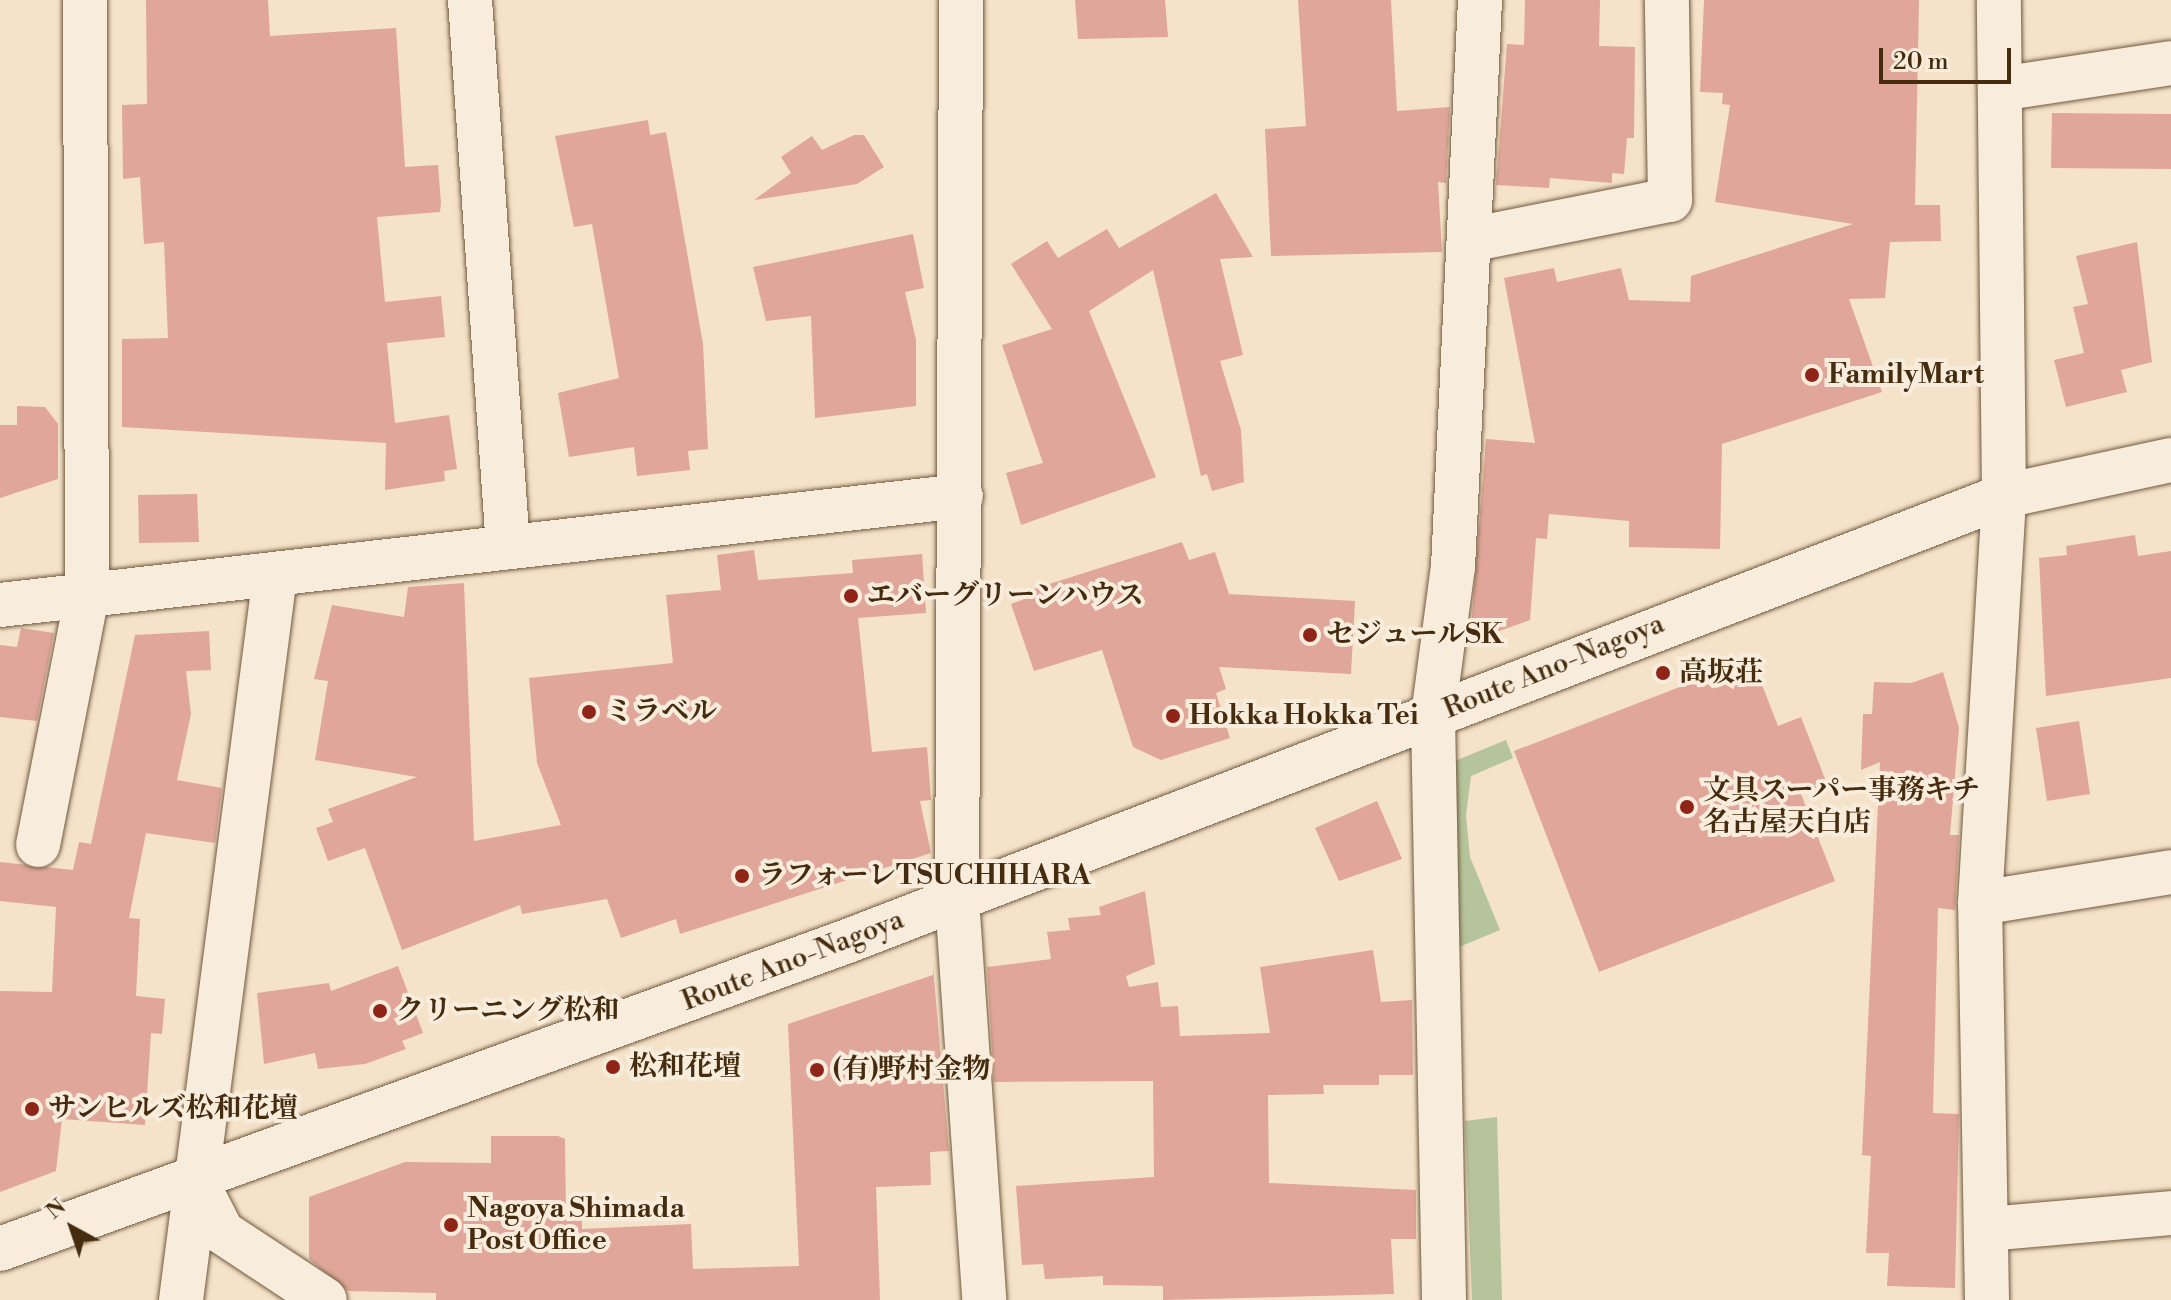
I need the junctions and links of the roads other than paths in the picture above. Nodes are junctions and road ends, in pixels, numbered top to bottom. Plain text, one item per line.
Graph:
1 (85, 0) edge
2 (470, 0) edge
3 (961, 0) edge
4 (1480, 0) edge
5 (1667, 0) edge
6 (1999, 0) edge
7 (2171, 63) edge
8 (2000, 89) junction
9 (1474, 239) junction
10 (2171, 460) edge
11 (961, 496) junction
12 (2004, 496) junction
13 (508, 547) junction
14 (275, 575) junction
15 (87, 596) junction
16 (0, 605) edge
17 (1433, 716) junction
18 (38, 845) dead end
19 (2171, 872) edge
20 (957, 899) junction
21 (1980, 903) junction
22 (193, 1177) junction
23 (2171, 1213) edge
24 (1988, 1229) junction
25 (0, 1249) edge
26 (181, 1300) edge
27 (325, 1300) edge
28 (984, 1300) edge
29 (1444, 1300) edge
30 (1987, 1300) edge

1 - 15 street
2 - 13 street
3 - 11 street
4 - 9 street
5 - 9 street
6 - 8 street
7 - 8 street
8 - 12 street
9 - 17 street
10 - 12 street, Route Ano-Nagoya
11 - 13 street
11 - 20 street
12 - 17 street, Route Ano-Nagoya
12 - 21 street
13 - 14 street
14 - 15 street
14 - 22 street
15 - 16 street
15 - 18 street
17 - 20 street, Route Ano-Nagoya
17 - 29 street
19 - 21 street
20 - 22 street, Route Ano-Nagoya
20 - 28 street
21 - 24 street
22 - 25 street, Route Ano-Nagoya
22 - 26 street
22 - 27 street
23 - 24 street
24 - 30 street

